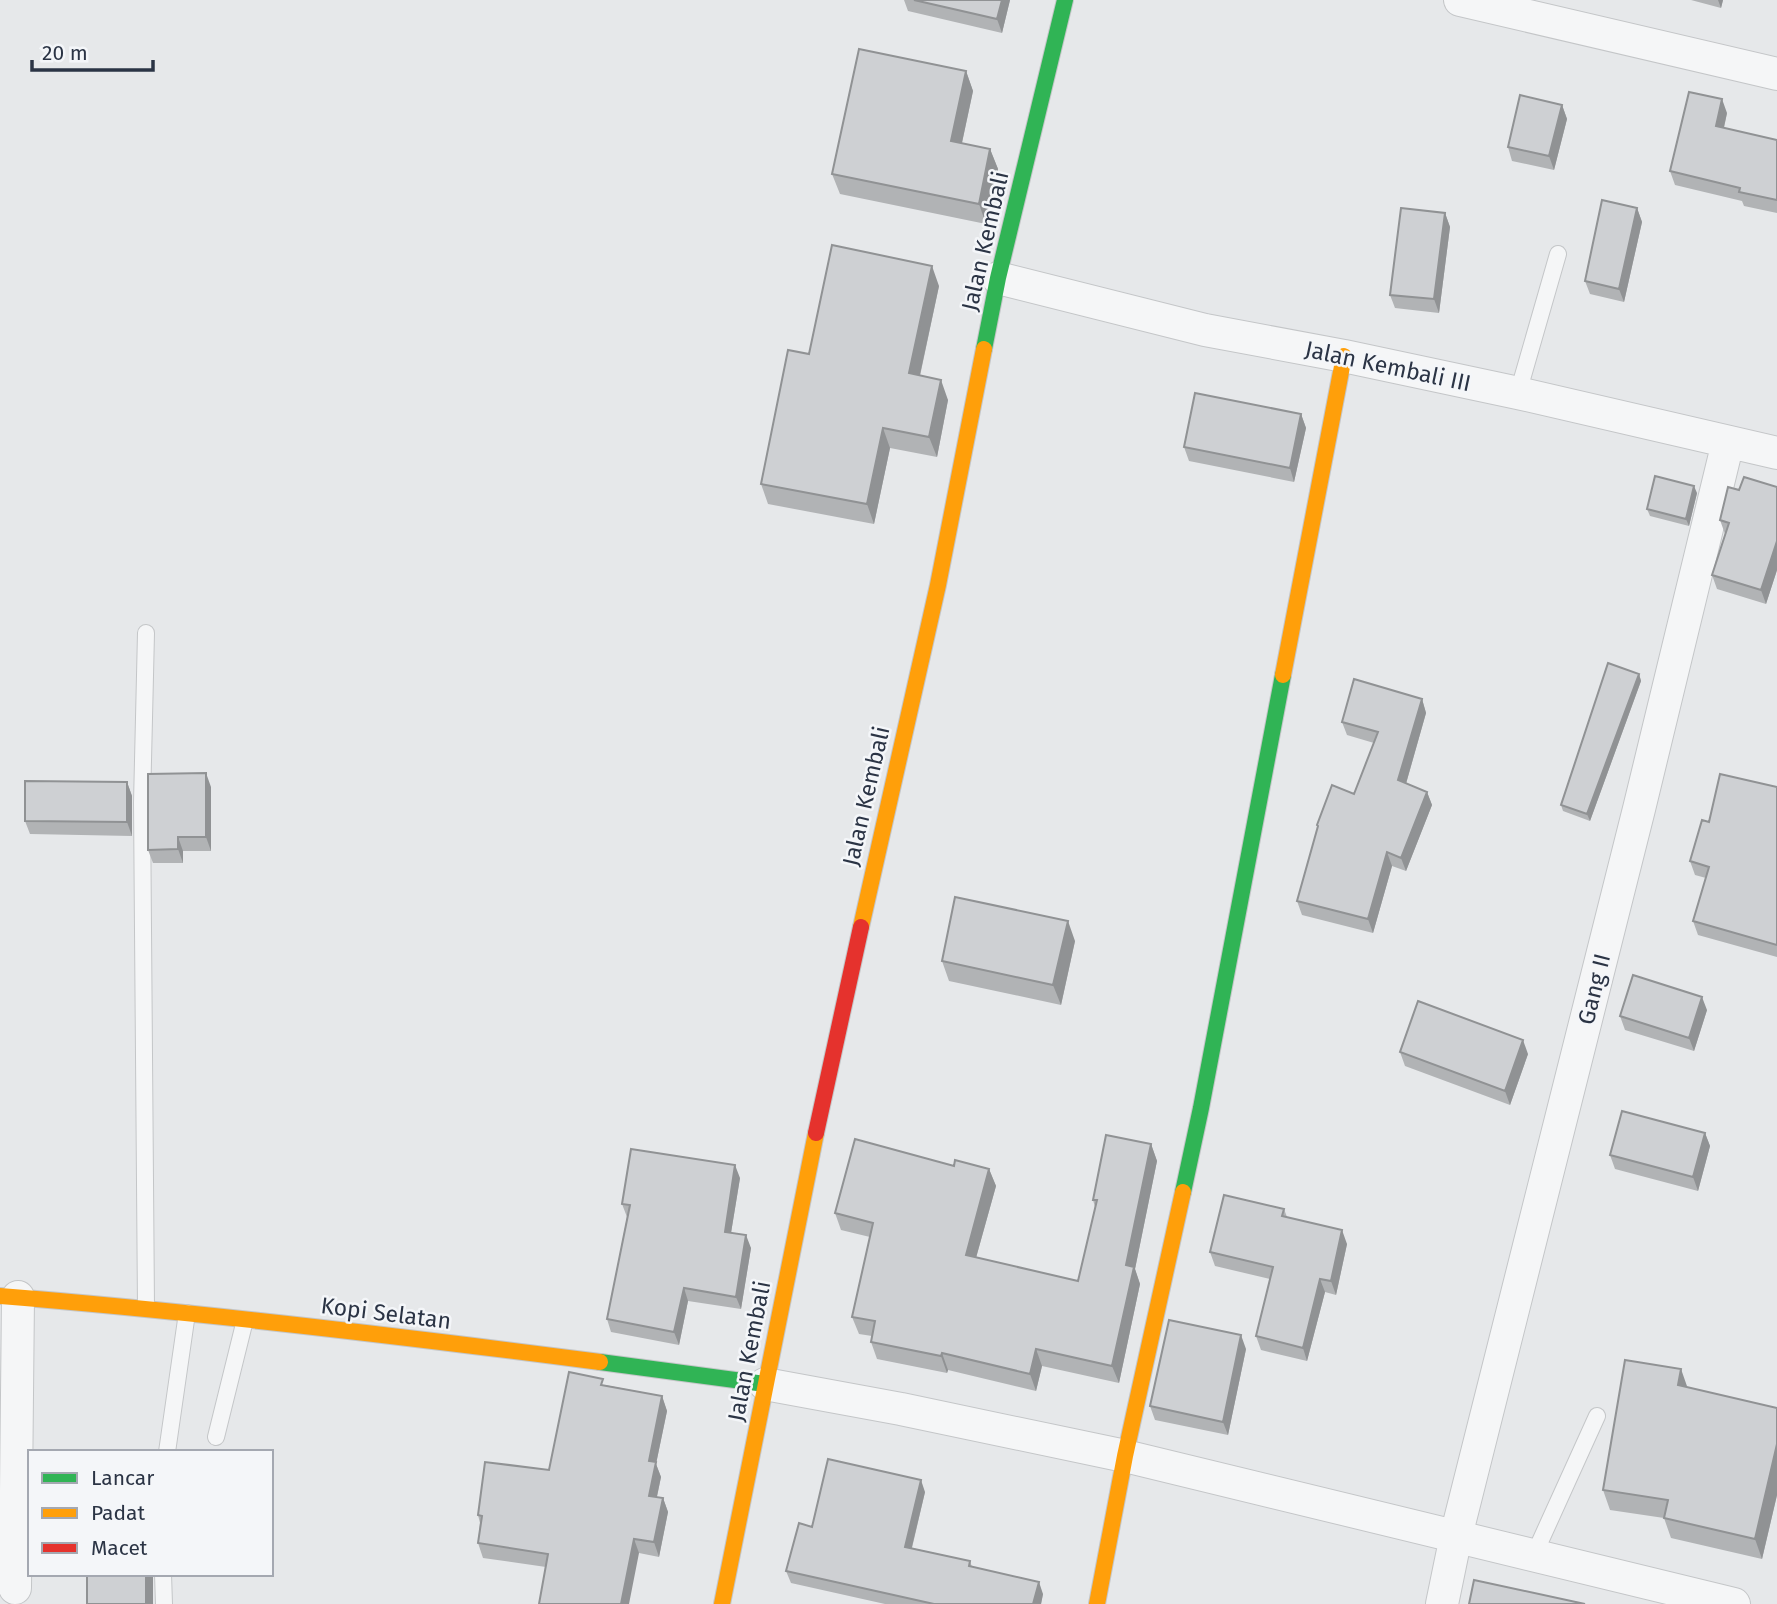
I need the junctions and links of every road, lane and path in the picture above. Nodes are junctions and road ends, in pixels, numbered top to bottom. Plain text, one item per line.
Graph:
1 (1065, 0) edge
2 (1460, 0) edge
3 (1777, 74) edge
4 (1558, 254) dead end
5 (998, 278) junction
6 (1344, 356) junction
7 (1518, 393) junction
8 (1728, 442) junction
9 (1777, 453) edge
10 (146, 633) dead end
11 (9, 1297) edge
12 (146, 1308) junction
13 (187, 1313) junction
14 (245, 1320) junction
15 (765, 1384) junction
16 (1597, 1416) dead end
17 (216, 1437) dead end
18 (167, 1450) edge
19 (1125, 1456) junction
20 (1456, 1535) junction
21 (1534, 1555) junction
22 (163, 1576) edge
23 (15, 1588) dead end
24 (164, 1604) edge
25 (722, 1604) edge
26 (1097, 1604) edge
27 (1442, 1604) edge
28 (1734, 1604) edge

1 - 5 street, Jalan Kembali
2 - 3 street
4 - 7 lane
5 - 6 street, Jalan Kembali III
5 - 15 street, Jalan Kembali
6 - 7 street, Jalan Kembali III
6 - 19 street
7 - 8 street, Jalan Kembali III
8 - 9 street, Jalan Kembali III
8 - 20 street, Gang II
10 - 12 lane
11 - 12 street, Kopi Selatan
11 - 23 street
12 - 13 street, Kopi Selatan
13 - 14 street, Kopi Selatan
13 - 18 lane
14 - 15 street, Kopi Selatan
14 - 17 lane
15 - 19 street
15 - 25 street, Jalan Kembali
16 - 21 lane
19 - 20 street
19 - 26 street
20 - 21 street
20 - 27 street, Gang II
21 - 28 street
22 - 24 lane

